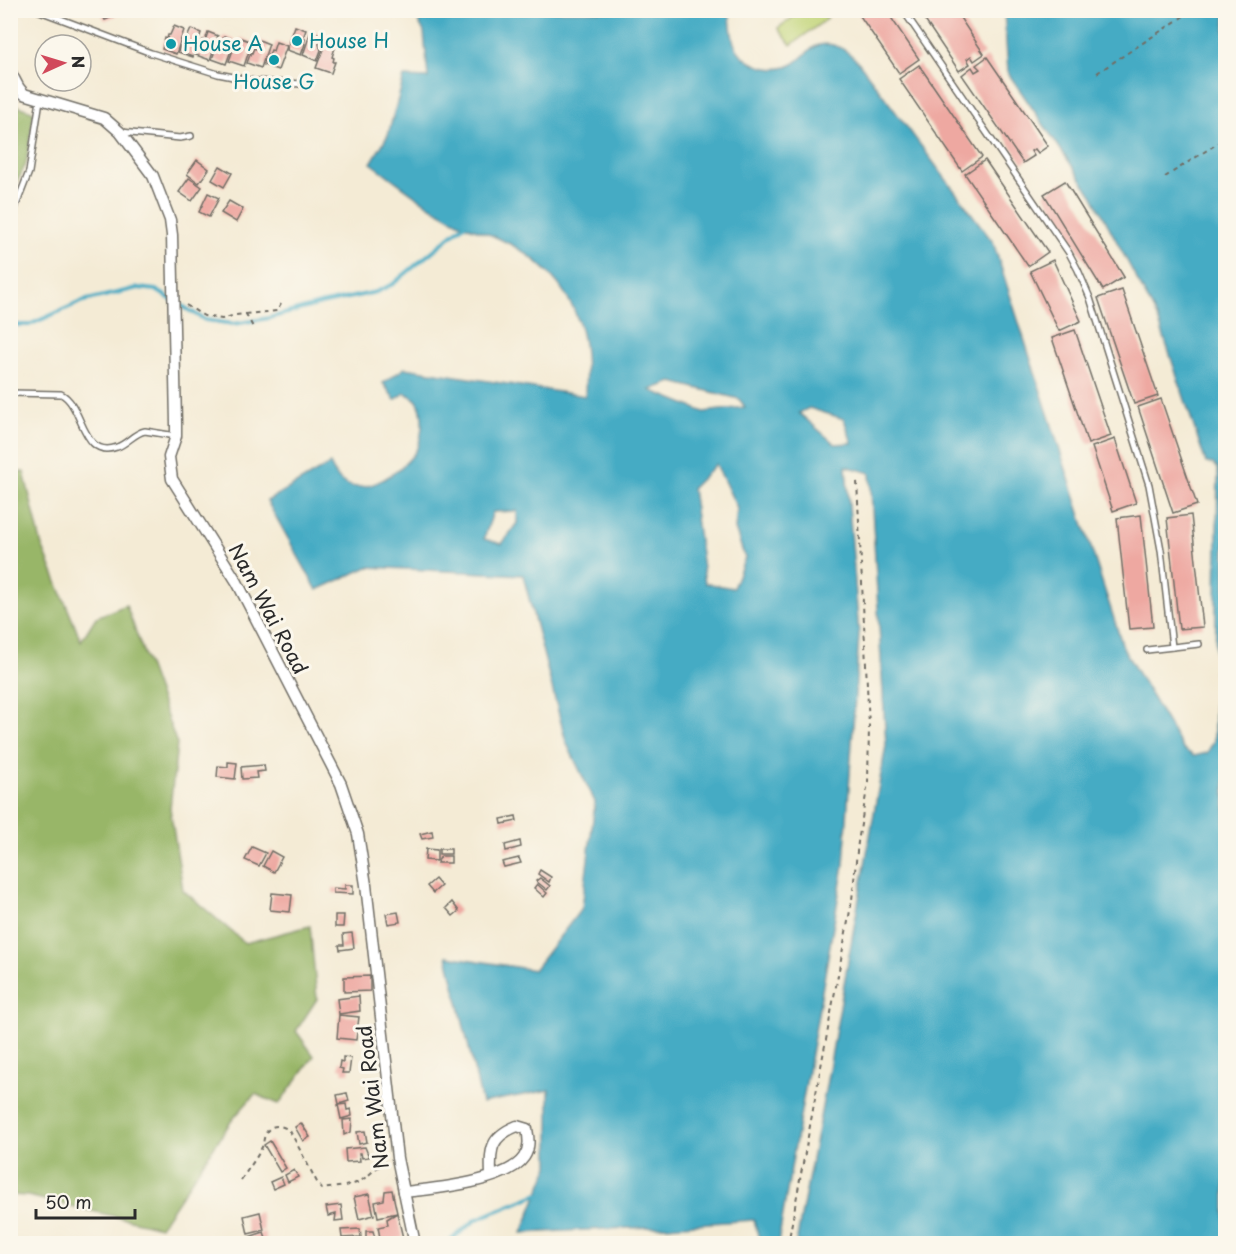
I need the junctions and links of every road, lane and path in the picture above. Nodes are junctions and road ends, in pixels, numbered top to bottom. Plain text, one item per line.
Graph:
1 (37, 10) edge
2 (903, 10) edge
3 (1193, 10) edge
4 (10, 71) edge
5 (1097, 73) dead end
6 (302, 84) dead end
7 (40, 100) junction
8 (120, 132) junction
9 (191, 136) dead end
10 (1226, 138) edge
11 (1165, 177) dead end
12 (10, 216) edge
13 (174, 297) junction
14 (281, 304) dead end
15 (246, 314) junction
16 (254, 329) dead end
17 (10, 393) edge
18 (176, 436) junction
19 (857, 481) dead end
20 (1199, 644) dead end
21 (1172, 647) junction
22 (1147, 650) dead end
23 (397, 1158) junction
24 (491, 1176) junction
25 (242, 1180) dead end
26 (404, 1192) junction
27 (415, 1244) edge
28 (788, 1244) edge

1 - 6 lane
2 - 21 lane
3 - 5 path
4 - 7 street, Nam Wai Road
7 - 8 street, Nam Wai Road
7 - 12 lane
8 - 9 lane
8 - 13 street, Nam Wai Road
10 - 11 path
13 - 15 path
13 - 18 street, Nam Wai Road
14 - 15 path
15 - 16 path
17 - 18 lane
18 - 23 street, Nam Wai Road
19 - 28 path
20 - 21 lane
21 - 22 lane
23 - 25 path
23 - 26 street, Nam Wai Road
24 - 24 street
24 - 26 street
26 - 27 street, Nam Wai Road

